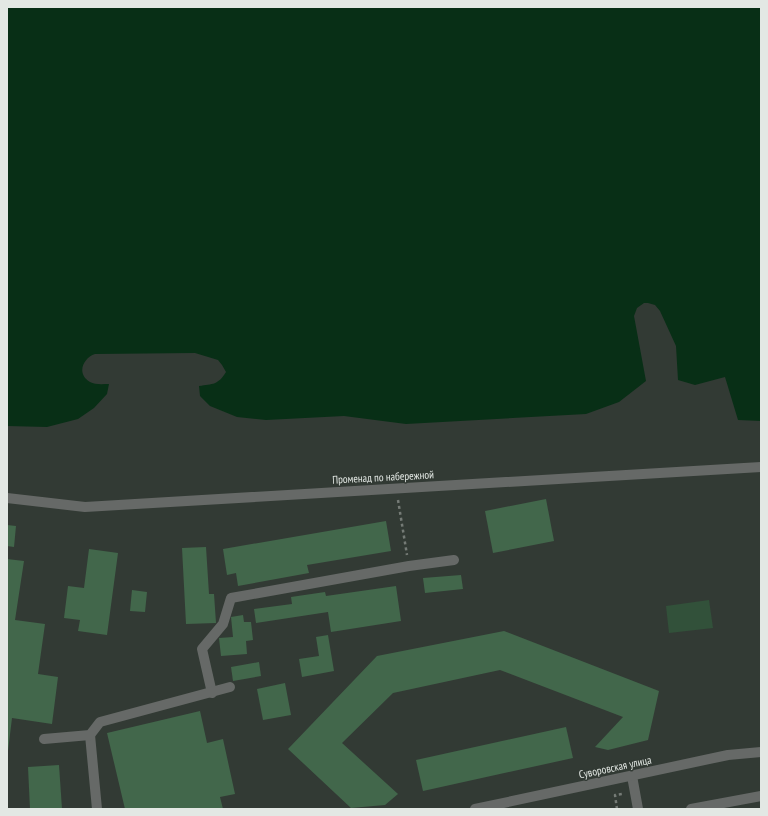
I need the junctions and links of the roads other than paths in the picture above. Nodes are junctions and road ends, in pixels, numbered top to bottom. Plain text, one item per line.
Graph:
1 (761, 467) edge
2 (7, 498) edge
3 (454, 560) dead end
4 (230, 687) dead end
5 (212, 693) junction
6 (90, 735) junction
7 (44, 739) dead end
8 (761, 752) edge
9 (632, 776) junction
10 (761, 796) edge
11 (97, 809) edge
12 (478, 809) edge
13 (638, 809) edge
14 (692, 809) edge

1 - 2 street, Променад по набережной
3 - 5 street
4 - 5 street
5 - 6 street
6 - 7 street
6 - 11 street
8 - 9 street, Суворовская улица
9 - 12 street, Суворовская улица
9 - 13 street
10 - 14 street

